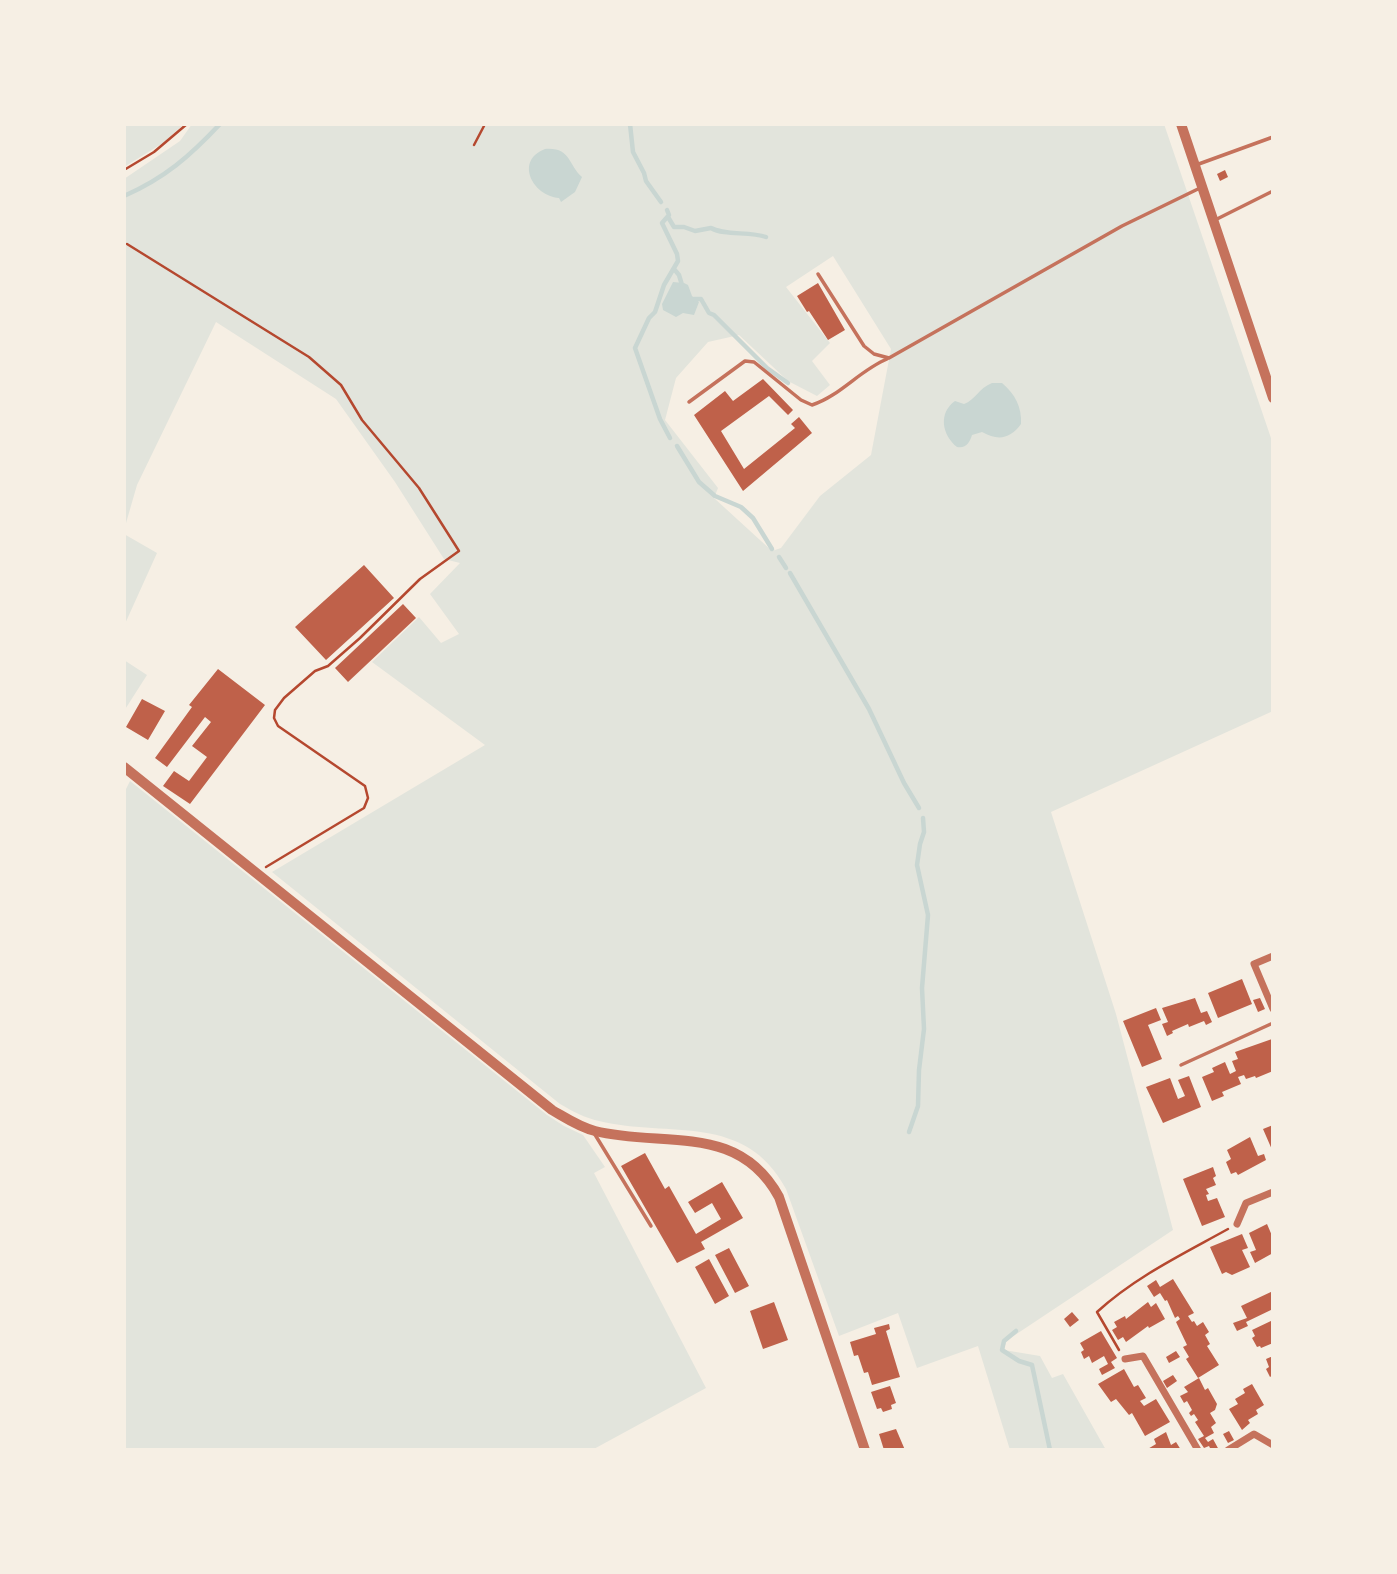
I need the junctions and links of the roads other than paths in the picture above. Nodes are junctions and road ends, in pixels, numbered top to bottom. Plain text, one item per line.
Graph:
1 (1181, 124) edge
2 (1273, 137) edge
3 (1195, 165) junction
4 (1202, 187) junction
5 (1273, 191) edge
6 (1214, 220) junction
7 (818, 274) dead end
8 (889, 358) junction
9 (1273, 398) edge
10 (689, 402) dead end
11 (124, 767) edge
12 (1273, 956) edge
13 (1273, 1009) edge
14 (1273, 1023) edge
15 (1181, 1065) dead end
16 (593, 1131) junction
17 (1273, 1192) edge
18 (1237, 1224) road end
19 (651, 1226) dead end
20 (1125, 1359) road end
21 (1273, 1445) edge
22 (865, 1450) edge
23 (1198, 1450) edge
24 (1228, 1450) edge

1 - 3 street
2 - 3 lane
3 - 4 street
4 - 6 street
4 - 8 lane
5 - 6 lane
6 - 9 street
7 - 8 lane
8 - 10 lane
11 - 16 street
12 - 13 street
14 - 15 lane
16 - 19 lane
16 - 22 street
17 - 18 street
20 - 23 street
21 - 24 street

